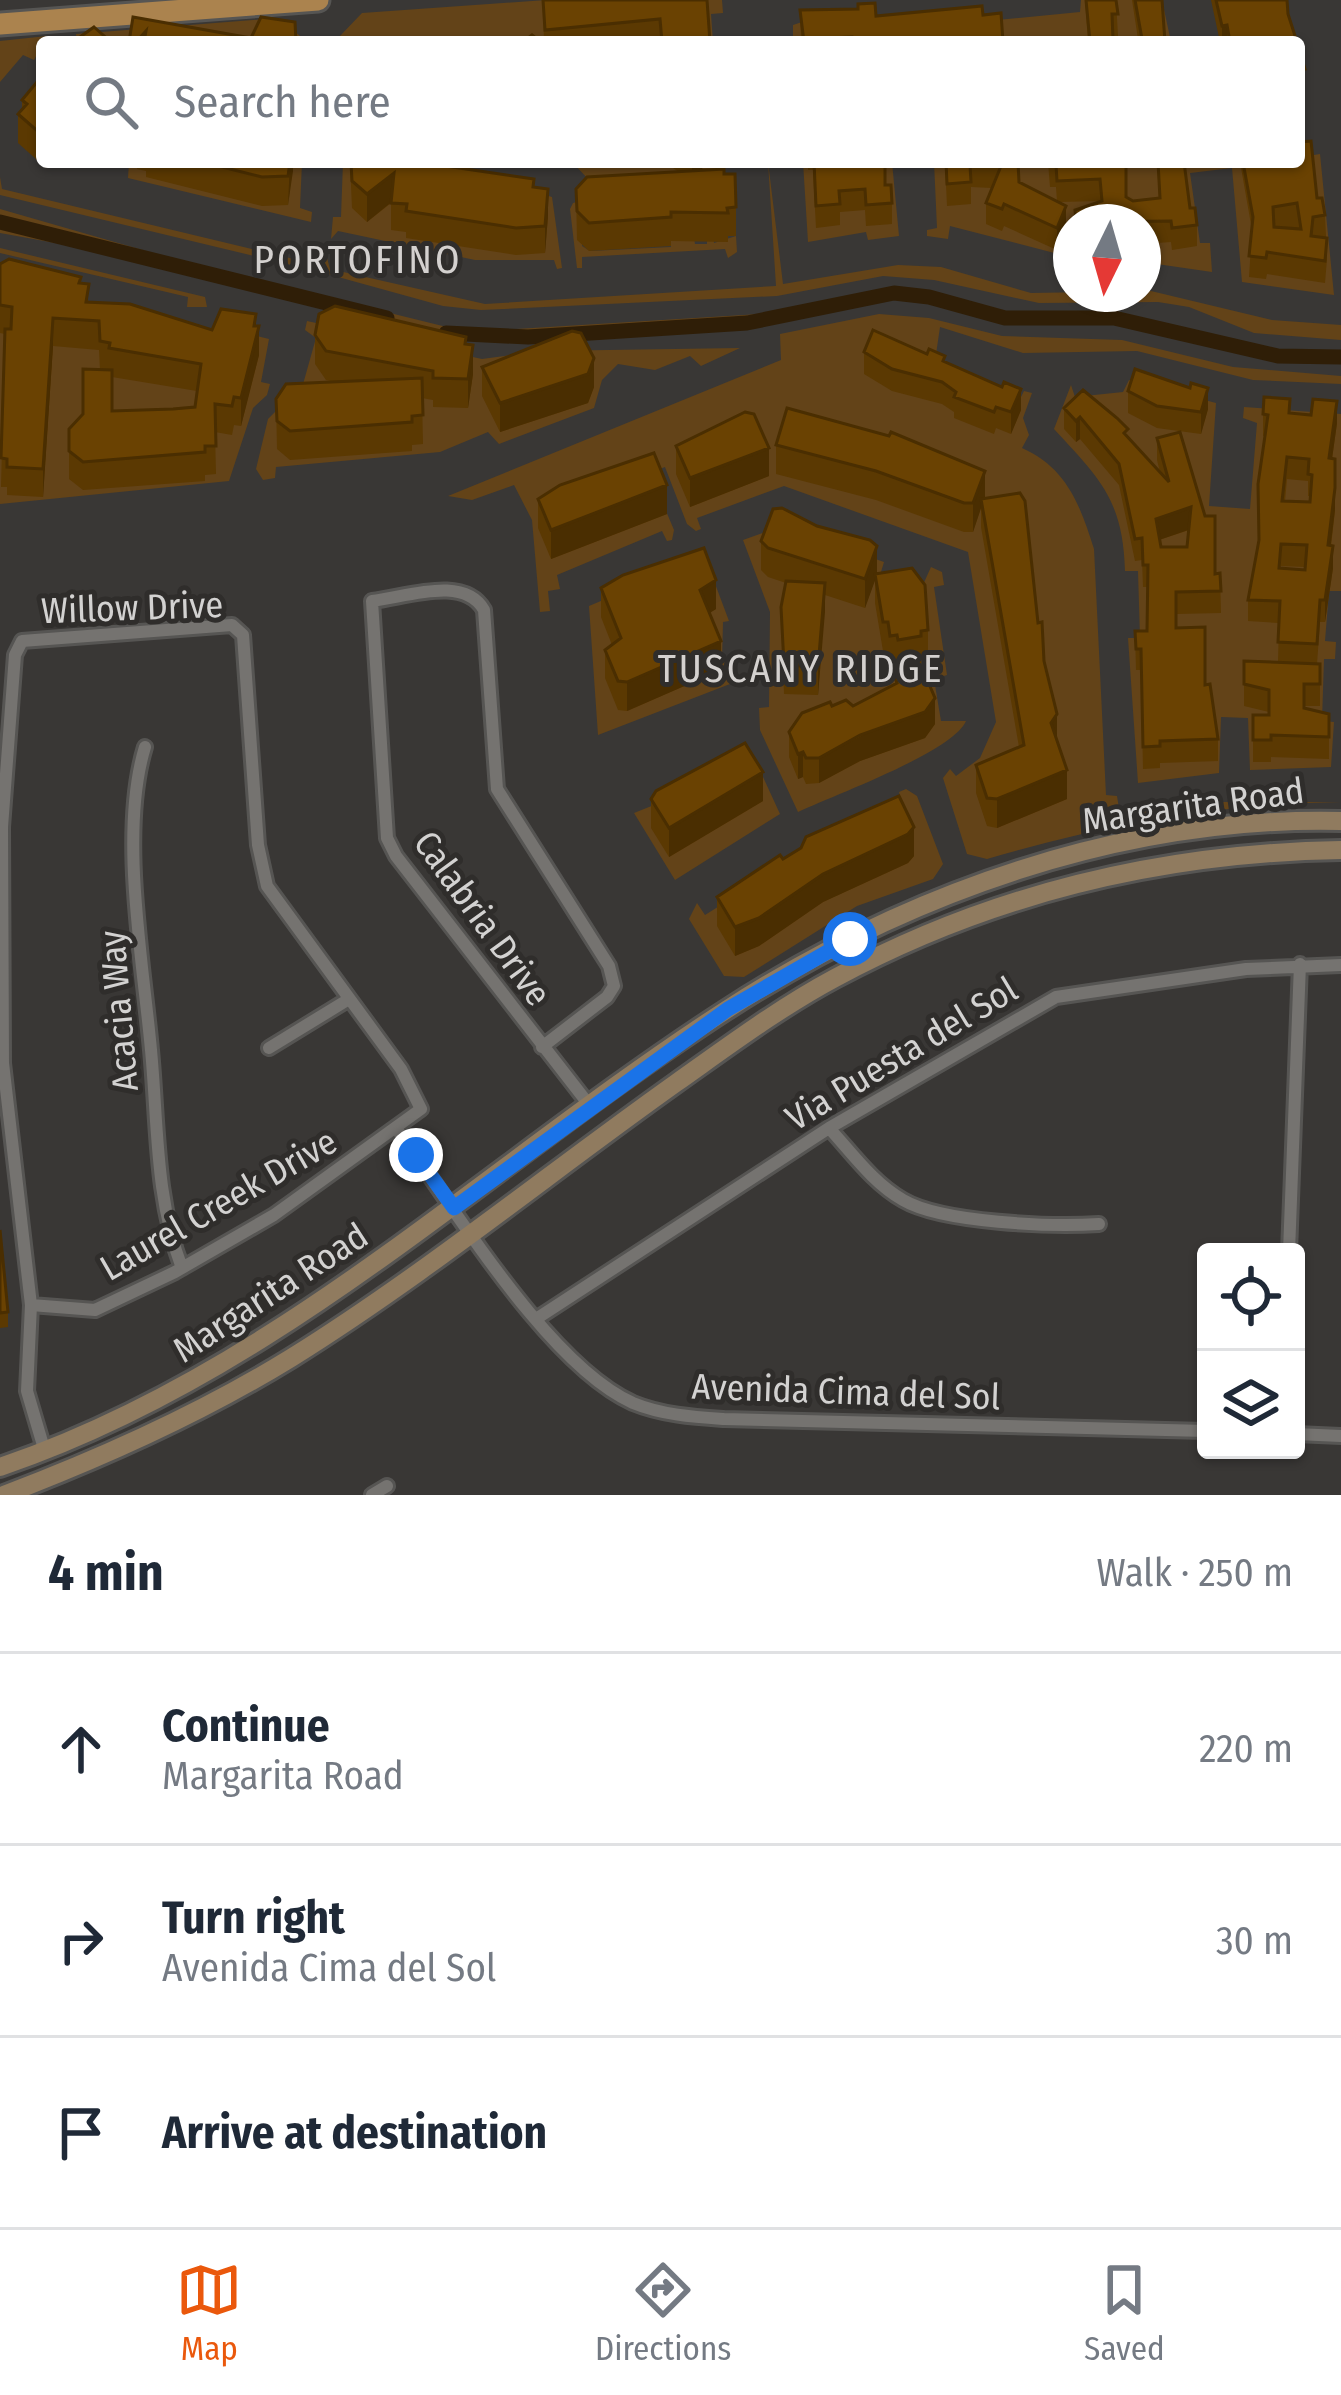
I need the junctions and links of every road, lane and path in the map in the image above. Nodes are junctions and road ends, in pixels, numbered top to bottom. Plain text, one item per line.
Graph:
1 (318, 0) edge
2 (0, 24) edge
3 (146, 747) dead end
4 (1341, 820) edge
5 (1341, 850) edge
6 (1300, 964) junction
7 (1341, 965) edge
8 (349, 999) junction
9 (542, 1047) junction
10 (268, 1048) dead end
11 (590, 1106) junction
12 (830, 1128) junction
13 (398, 1131) junction
14 (454, 1208) junction
15 (1099, 1224) dead end
16 (471, 1231) junction
17 (1289, 1243) edge
18 (182, 1268) junction
19 (31, 1306) junction
20 (536, 1319) junction
21 (1197, 1431) edge
22 (1305, 1434) edge
23 (1341, 1436) edge
24 (45, 1452) junction
25 (0, 1467) edge
26 (387, 1486) dead end
27 (4, 1495) edge
28 (373, 1495) edge

1 - 2 main road
3 - 18 street, Acacia Way
4 - 11 main road, Margarita Road
5 - 16 main road, Margarita Road
6 - 7 street, Via Puesta del Sol
6 - 12 street, Via Puesta del Sol
6 - 17 street
8 - 10 street
8 - 13 street, Laurel Creek Drive
8 - 19 street, Willow Drive
9 - 9 street, Calabria Drive
9 - 11 street, Calabria Drive
11 - 14 main road, Margarita Road
12 - 15 street
12 - 20 street, Via Puesta del Sol
13 - 14 street, Avenida Cima del Sol
13 - 18 street, Laurel Creek Drive
14 - 16 street, Avenida Cima del Sol
14 - 24 main road, Margarita Road
16 - 20 street, Avenida Cima del Sol
16 - 27 main road, Margarita Road
18 - 19 street, Laurel Creek Drive
19 - 24 street
20 - 21 street, Avenida Cima del Sol
22 - 23 street
24 - 25 main road, Margarita Road
26 - 28 street

